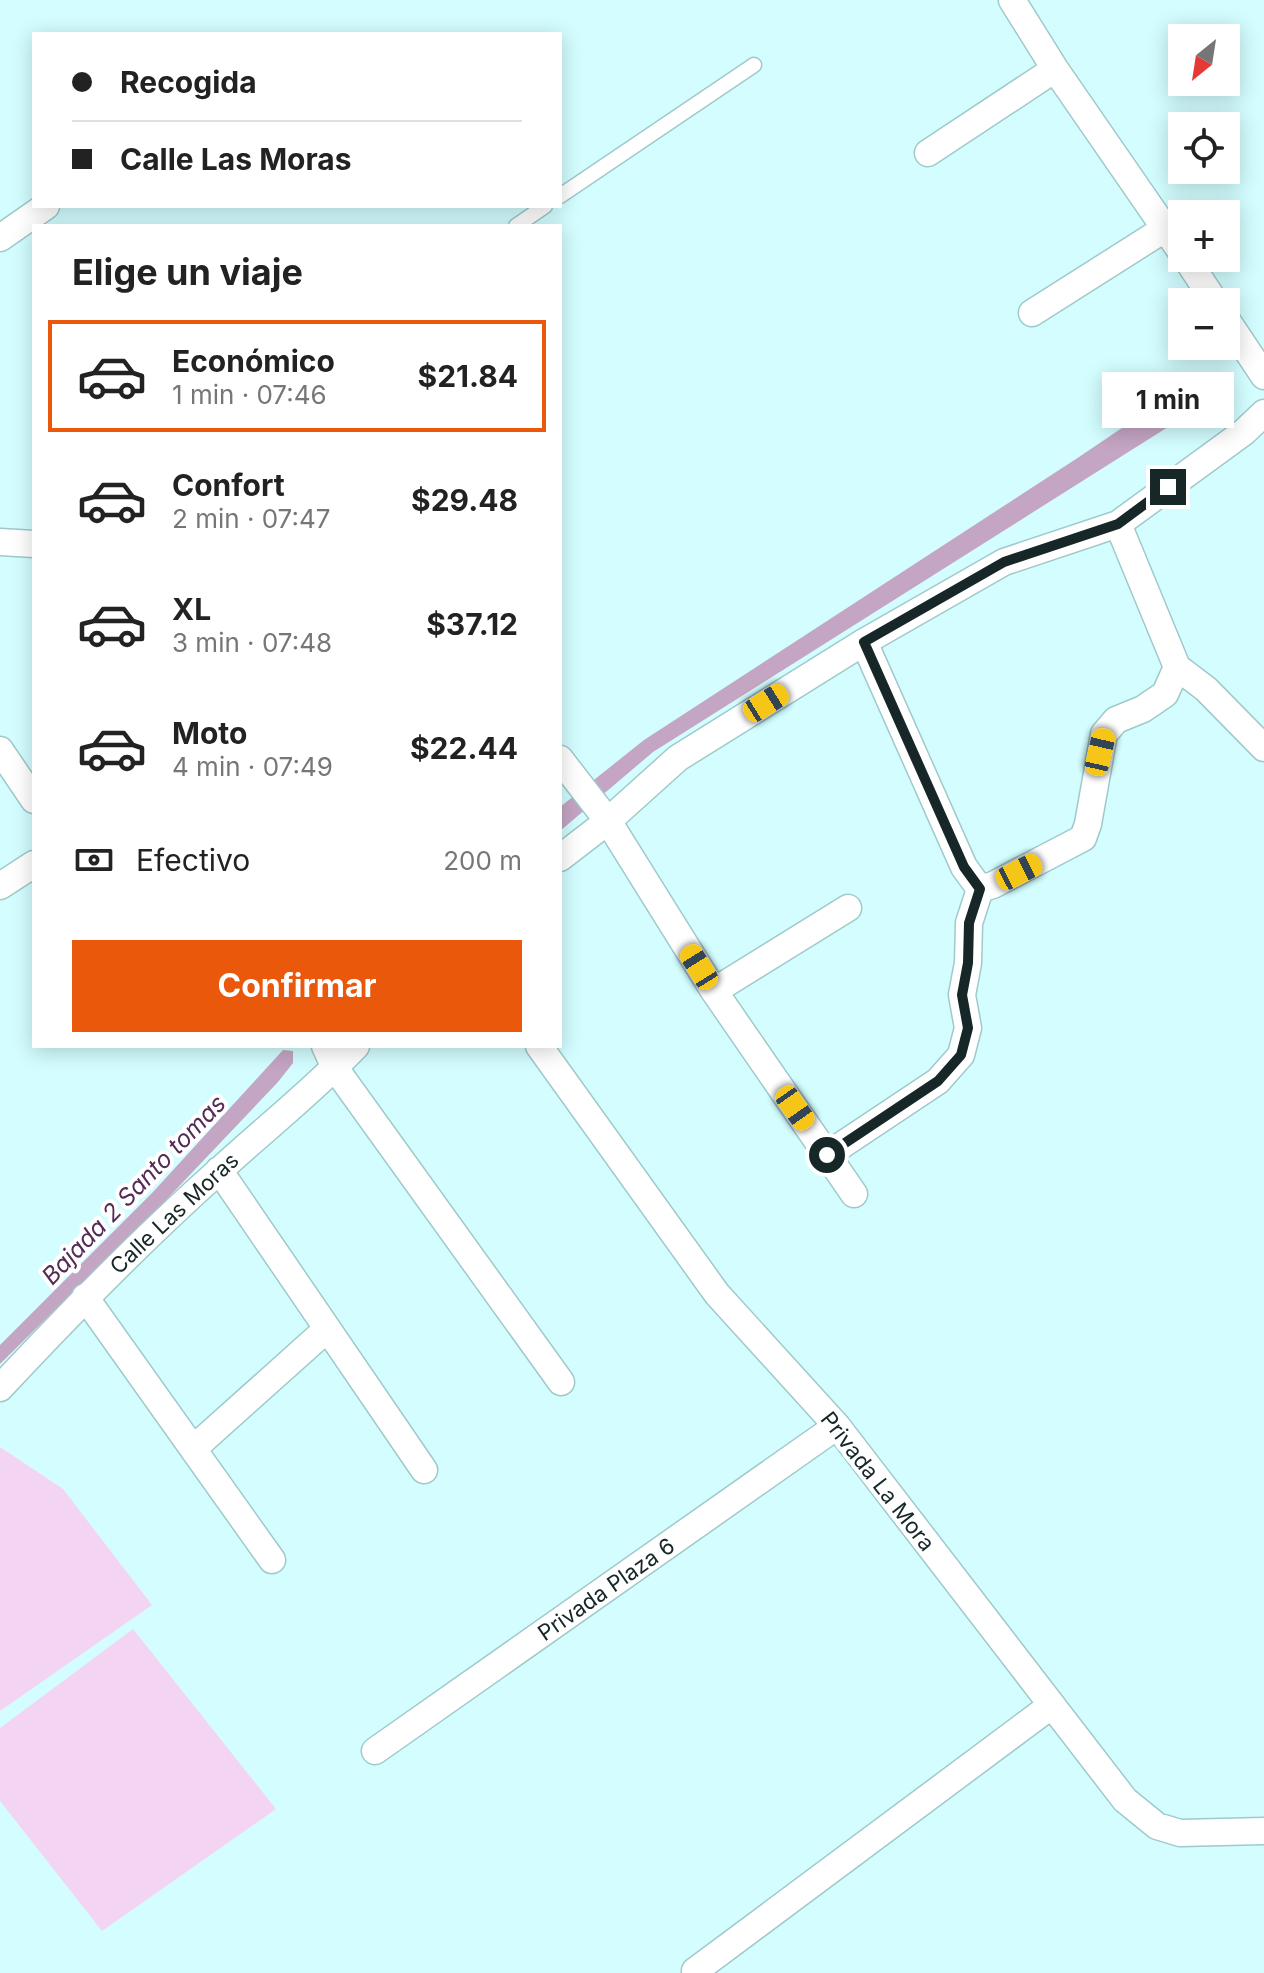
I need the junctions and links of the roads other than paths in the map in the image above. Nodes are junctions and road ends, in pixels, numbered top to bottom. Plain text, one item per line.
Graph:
1 (1012, 0) edge
2 (754, 65) dead end
3 (1055, 69) junction
4 (928, 153) dead end
5 (562, 195) edge
6 (43, 208) edge
7 (542, 208) edge
8 (519, 224) edge
9 (1166, 228) junction
10 (1168, 231) edge
11 (0, 238) edge
12 (1032, 313) dead end
13 (1240, 340) edge
14 (1264, 376) edge
15 (1264, 413) edge
16 (1118, 524) junction
17 (0, 542) edge
18 (32, 544) edge
19 (864, 642) junction
20 (1177, 667) junction
21 (1264, 748) edge
22 (0, 750) edge
23 (562, 762) edge
24 (32, 797) edge
25 (608, 821) junction
26 (562, 856) edge
27 (32, 865) edge
28 (0, 886) edge
29 (980, 889) junction
30 (848, 908) dead end
31 (714, 991) junction
32 (351, 1048) edge
33 (540, 1048) edge
34 (330, 1057) edge
35 (827, 1155) junction
36 (219, 1170) junction
37 (854, 1194) dead end
38 (85, 1297) junction
39 (327, 1329) junction
40 (561, 1382) dead end
41 (0, 1388) edge
42 (837, 1426) junction
43 (193, 1449) junction
44 (424, 1470) dead end
45 (272, 1560) dead end
46 (1052, 1705) junction
47 (375, 1751) dead end
48 (1264, 1831) edge
49 (695, 1971) dead end

1 - 3 street
2 - 5 lane
3 - 4 street
3 - 9 street
6 - 11 street
7 - 8 lane
9 - 10 street
9 - 12 street
13 - 14 street
15 - 16 street
16 - 19 street
16 - 20 street
17 - 18 street
19 - 25 street
19 - 29 street
20 - 21 street
20 - 29 street
22 - 24 street
23 - 25 street
25 - 26 street
25 - 31 street
27 - 28 street
29 - 35 street
30 - 31 street
31 - 35 street
32 - 34 street, Calle Las Moras
33 - 42 street, Privada La Mora
34 - 36 street, Calle Las Moras
34 - 40 street
35 - 37 street
36 - 38 street, Calle Las Moras
36 - 39 street
38 - 41 street, Calle Las Moras
38 - 43 street
39 - 43 street
39 - 44 street
42 - 46 street, Privada La Mora
42 - 47 street, Privada Plaza 6
43 - 45 street
46 - 48 street, Privada La Mora
46 - 49 street

